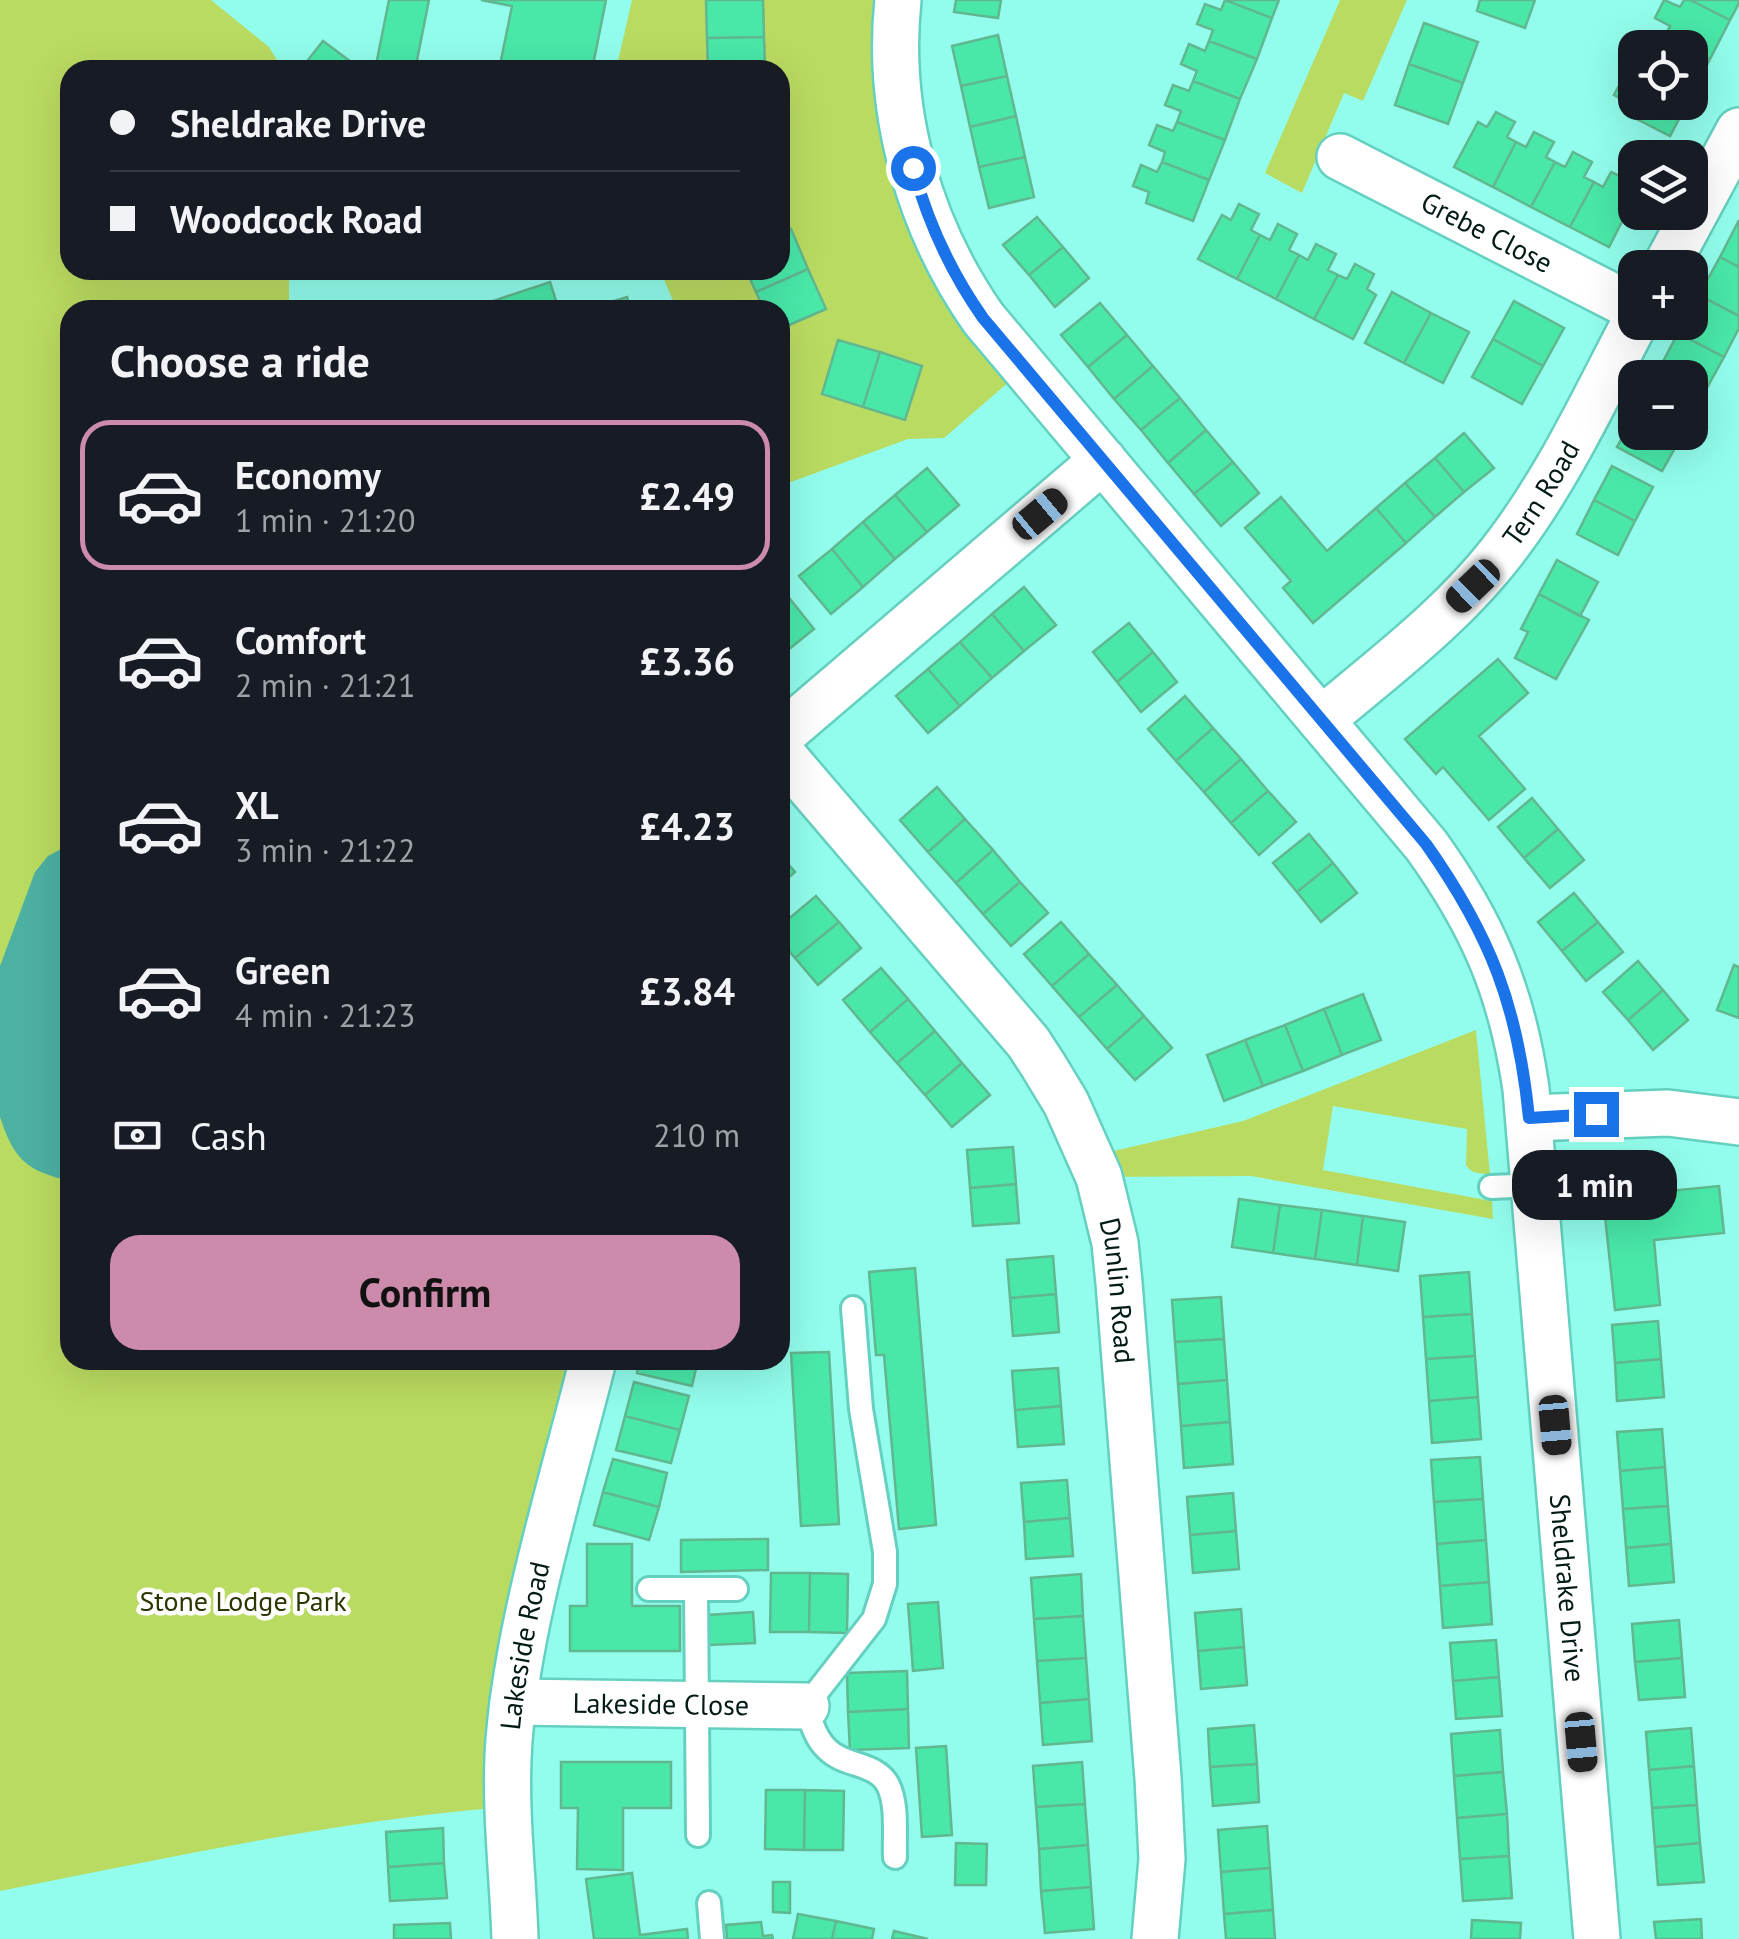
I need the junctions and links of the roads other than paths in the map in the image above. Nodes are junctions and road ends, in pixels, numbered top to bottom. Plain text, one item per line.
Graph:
1 (898, 0) edge
2 (1739, 131) edge
3 (1340, 157) dead end
4 (1675, 250) edge
5 (1618, 299) edge
6 (1625, 340) edge
7 (1104, 460) junction
8 (1321, 720) junction
9 (790, 727) edge
10 (790, 764) edge
11 (1529, 1118) junction
12 (1739, 1122) edge
13 (1535, 1185) junction
14 (1490, 1187) dead end
15 (853, 1308) dead end
16 (591, 1370) edge
17 (696, 1588) junction
18 (736, 1589) dead end
19 (650, 1590) dead end
20 (514, 1702) junction
21 (698, 1704) junction
22 (806, 1706) junction
23 (698, 1835) dead end
24 (896, 1857) dead end
25 (709, 1903) dead end
26 (516, 1939) edge
27 (712, 1939) edge
28 (1155, 1939) edge
29 (1597, 1939) edge

1 - 7 street, Sheldrake Drive
2 - 4 street
3 - 5 street, Grebe Close
6 - 8 street, Tern Road
7 - 8 street, Sheldrake Drive
7 - 9 street
8 - 11 street, Sheldrake Drive
10 - 28 street, Dunlin Road
11 - 12 street
11 - 13 street, Sheldrake Drive
13 - 14 lane
13 - 29 street, Sheldrake Drive
15 - 22 lane
16 - 20 street, Lakeside Road
17 - 18 lane
17 - 19 lane
17 - 21 lane
20 - 21 street, Lakeside Close
20 - 26 street, Lakeside Road
21 - 22 street, Lakeside Close
21 - 23 lane
22 - 24 lane
25 - 27 lane

